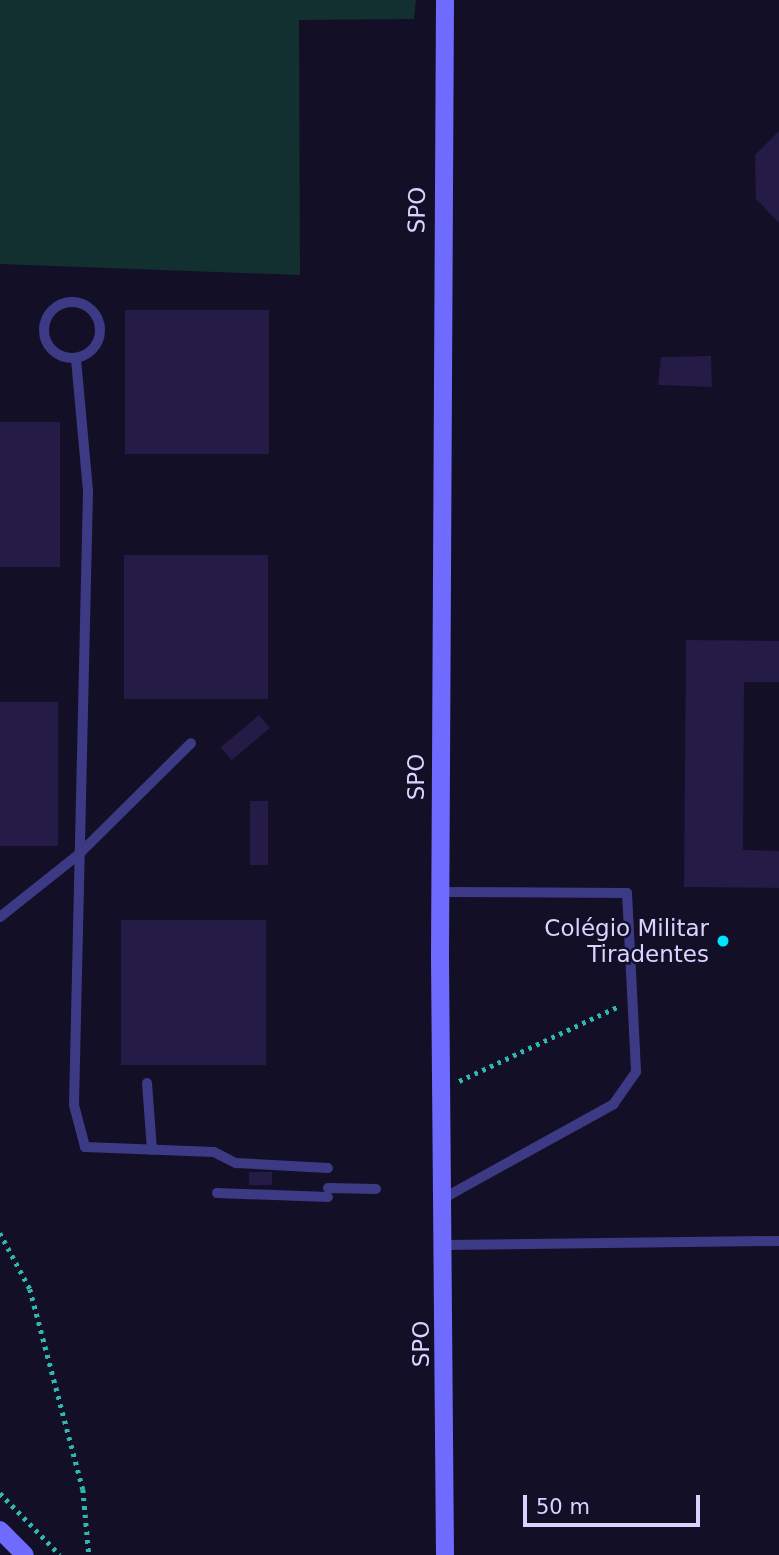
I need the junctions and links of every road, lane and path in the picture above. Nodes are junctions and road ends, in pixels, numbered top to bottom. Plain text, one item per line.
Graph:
1 (445, 0) edge
2 (76, 359) junction
3 (191, 743) dead end
4 (78, 855) junction
5 (440, 892) junction
6 (0, 917) edge
7 (632, 1000) junction
8 (147, 1083) dead end
9 (442, 1089) junction
10 (152, 1150) junction
11 (328, 1168) dead end
12 (376, 1189) dead end
13 (217, 1193) dead end
14 (444, 1198) junction
15 (0, 1233) edge
16 (779, 1241) edge
17 (445, 1245) junction
18 (0, 1493) edge
19 (0, 1530) edge
20 (25, 1555) edge
21 (60, 1555) edge
22 (89, 1555) edge
23 (445, 1555) edge

1 - 5 street, SPO
2 - 2 lane
2 - 4 lane
3 - 4 lane
4 - 6 lane
4 - 10 lane
5 - 7 lane
5 - 9 street, SPO
7 - 9 path
7 - 14 lane
8 - 10 lane
9 - 14 street, SPO
10 - 11 lane
12 - 13 lane
14 - 17 street, SPO
15 - 22 path
16 - 17 lane
17 - 23 street, SPO
18 - 21 path
19 - 20 street

